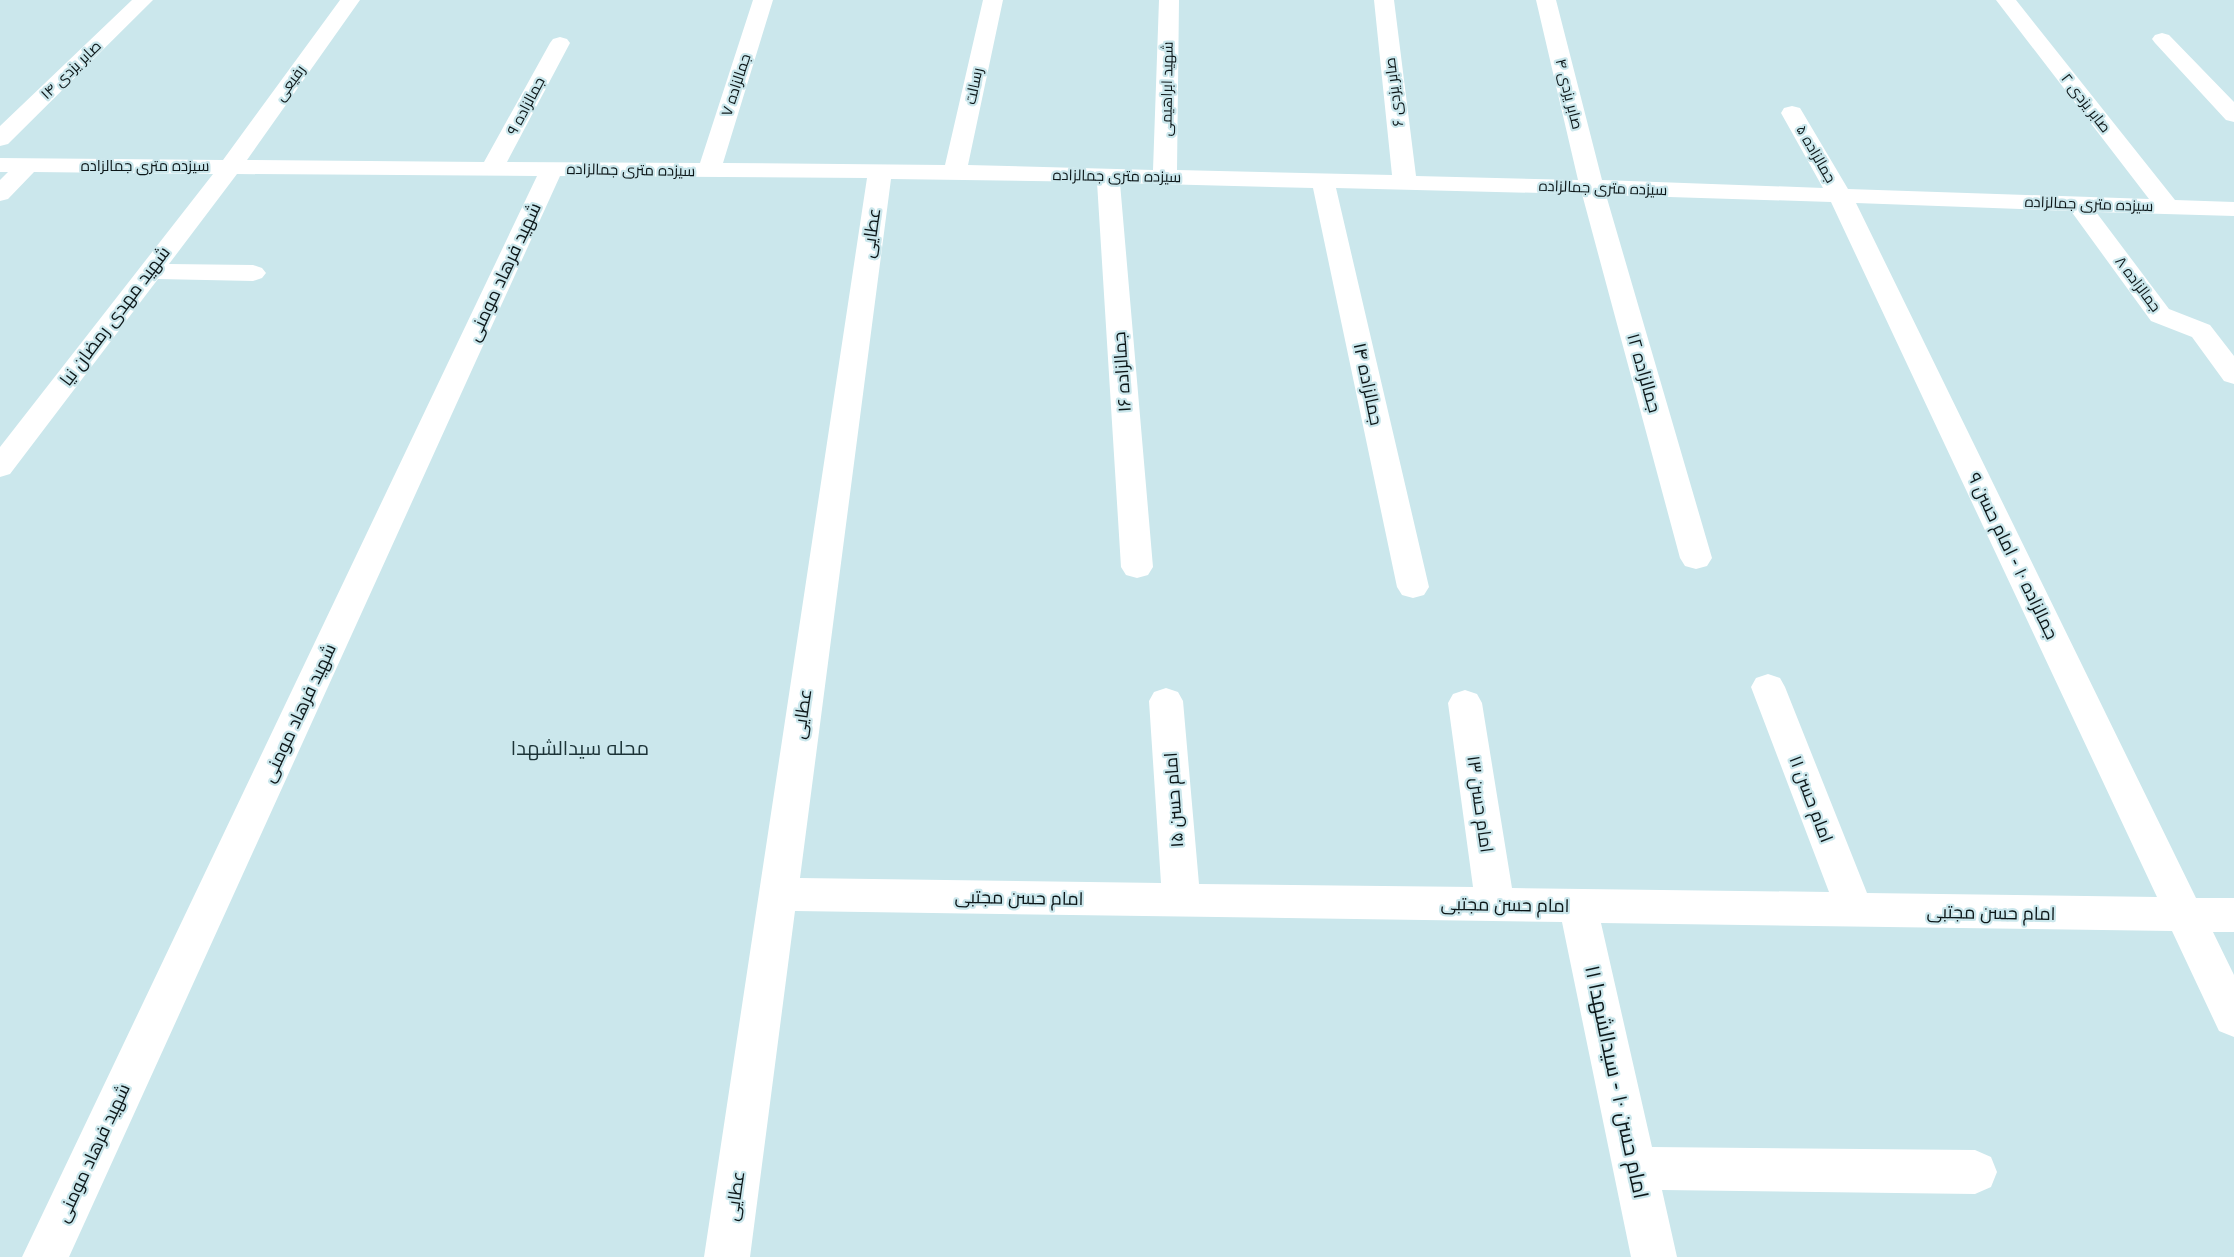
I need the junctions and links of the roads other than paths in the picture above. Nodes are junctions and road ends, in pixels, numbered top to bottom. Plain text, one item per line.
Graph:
1 (143, 0) edge
2 (350, 0) edge
3 (763, 0) edge
4 (993, 0) edge
5 (1169, 0) edge
6 (1384, 0) edge
7 (1546, 0) edge
8 (2006, 0) edge
9 (2162, 39) dead end
10 (560, 43) dead end
11 (1792, 112) dead end
12 (2234, 115) edge
13 (0, 139) edge
14 (0, 165) edge
15 (28, 165) junction
16 (230, 166) junction
17 (492, 168) junction
18 (552, 169) junction
19 (709, 170) junction
20 (880, 172) junction
21 (955, 172) junction
22 (1108, 176) junction
23 (1165, 177) junction
24 (1323, 181) junction
25 (1405, 183) junction
26 (1593, 187) junction
27 (0, 194) edge
28 (1840, 196) junction
29 (2078, 204) junction
30 (2167, 206) junction
31 (2234, 208) edge
32 (149, 272) junction
33 (253, 273) dead end
34 (2234, 375) edge
35 (0, 467) edge
36 (1696, 558) dead end
37 (1137, 567) dead end
38 (1413, 587) dead end
39 (1768, 687) dead end
40 (1166, 701) dead end
41 (1465, 703) dead end
42 (777, 894) junction
43 (1181, 900) junction
44 (1495, 905) junction
45 (1578, 906) junction
46 (1855, 911) junction
47 (2186, 915) junction
48 (2234, 915) edge
49 (2234, 1018) edge
50 (1634, 1168) junction
51 (1975, 1172) dead end
52 (45, 1257) edge
53 (727, 1257) edge
54 (1654, 1257) edge

1 - 13 street, صابر یزدی ۱۴
2 - 16 street, رفیعی
3 - 19 street, جمالزاده ۷
4 - 21 street, رسالت
5 - 23 street, شهید ابراهیمی
6 - 25 street, صابر یزدی ۶
7 - 26 street, صابر یزدی ۴
8 - 30 street, صابر یزدی ۲
9 - 12 street
10 - 17 street, جمالزاده ۹
11 - 28 street, جمالزاده ۵
14 - 15 street, سیزده متری جمالزاده
15 - 16 street, سیزده متری جمالزاده
15 - 27 street
16 - 17 street, سیزده متری جمالزاده
16 - 32 street, شهید مهدی رمضان نیا
17 - 18 street, سیزده متری جمالزاده
18 - 19 street, سیزده متری جمالزاده
18 - 52 street, شهید فرهاد مومنی
19 - 20 street, سیزده متری جمالزاده
20 - 21 street, سیزده متری جمالزاده
20 - 42 street, عطایی
21 - 22 street, سیزده متری جمالزاده
22 - 23 street, سیزده متری جمالزاده
22 - 37 street, جمالزاده ۱۶
23 - 24 street, سیزده متری جمالزاده
24 - 25 street, سیزده متری جمالزاده
24 - 38 street, جمالزاده ۱۴
25 - 26 street, سیزده متری جمالزاده
26 - 28 street, سیزده متری جمالزاده
26 - 36 street, جمالزاده ۱۲
28 - 29 street, سیزده متری جمالزاده
28 - 47 street, جمالزاده ۱۰ - امام حسن ۹
29 - 30 street, سیزده متری جمالزاده
29 - 34 street, جمالزاده ۸
30 - 31 street, سیزده متری جمالزاده
32 - 33 street
32 - 35 street, شهید مهدی رمضان نیا
39 - 46 street, امام حسن ۱۱
40 - 43 street, امام حسن ۱۵
41 - 44 street, امام حسن ۱۳
42 - 43 street, امام حسن مجتبی
42 - 53 street, عطایی
43 - 44 street, امام حسن مجتبی
44 - 45 street, امام حسن مجتبی
45 - 46 street, امام حسن مجتبی
45 - 50 street, امام حسن ۱۰ - سیدالشهدا ۱۱
46 - 47 street, امام حسن مجتبی
47 - 48 street, امام حسن مجتبی
47 - 49 street, جمالزاده ۱۰ - امام حسن ۹
50 - 51 street
50 - 54 street, امام حسن ۱۰ - سیدالشهدا ۱۱

